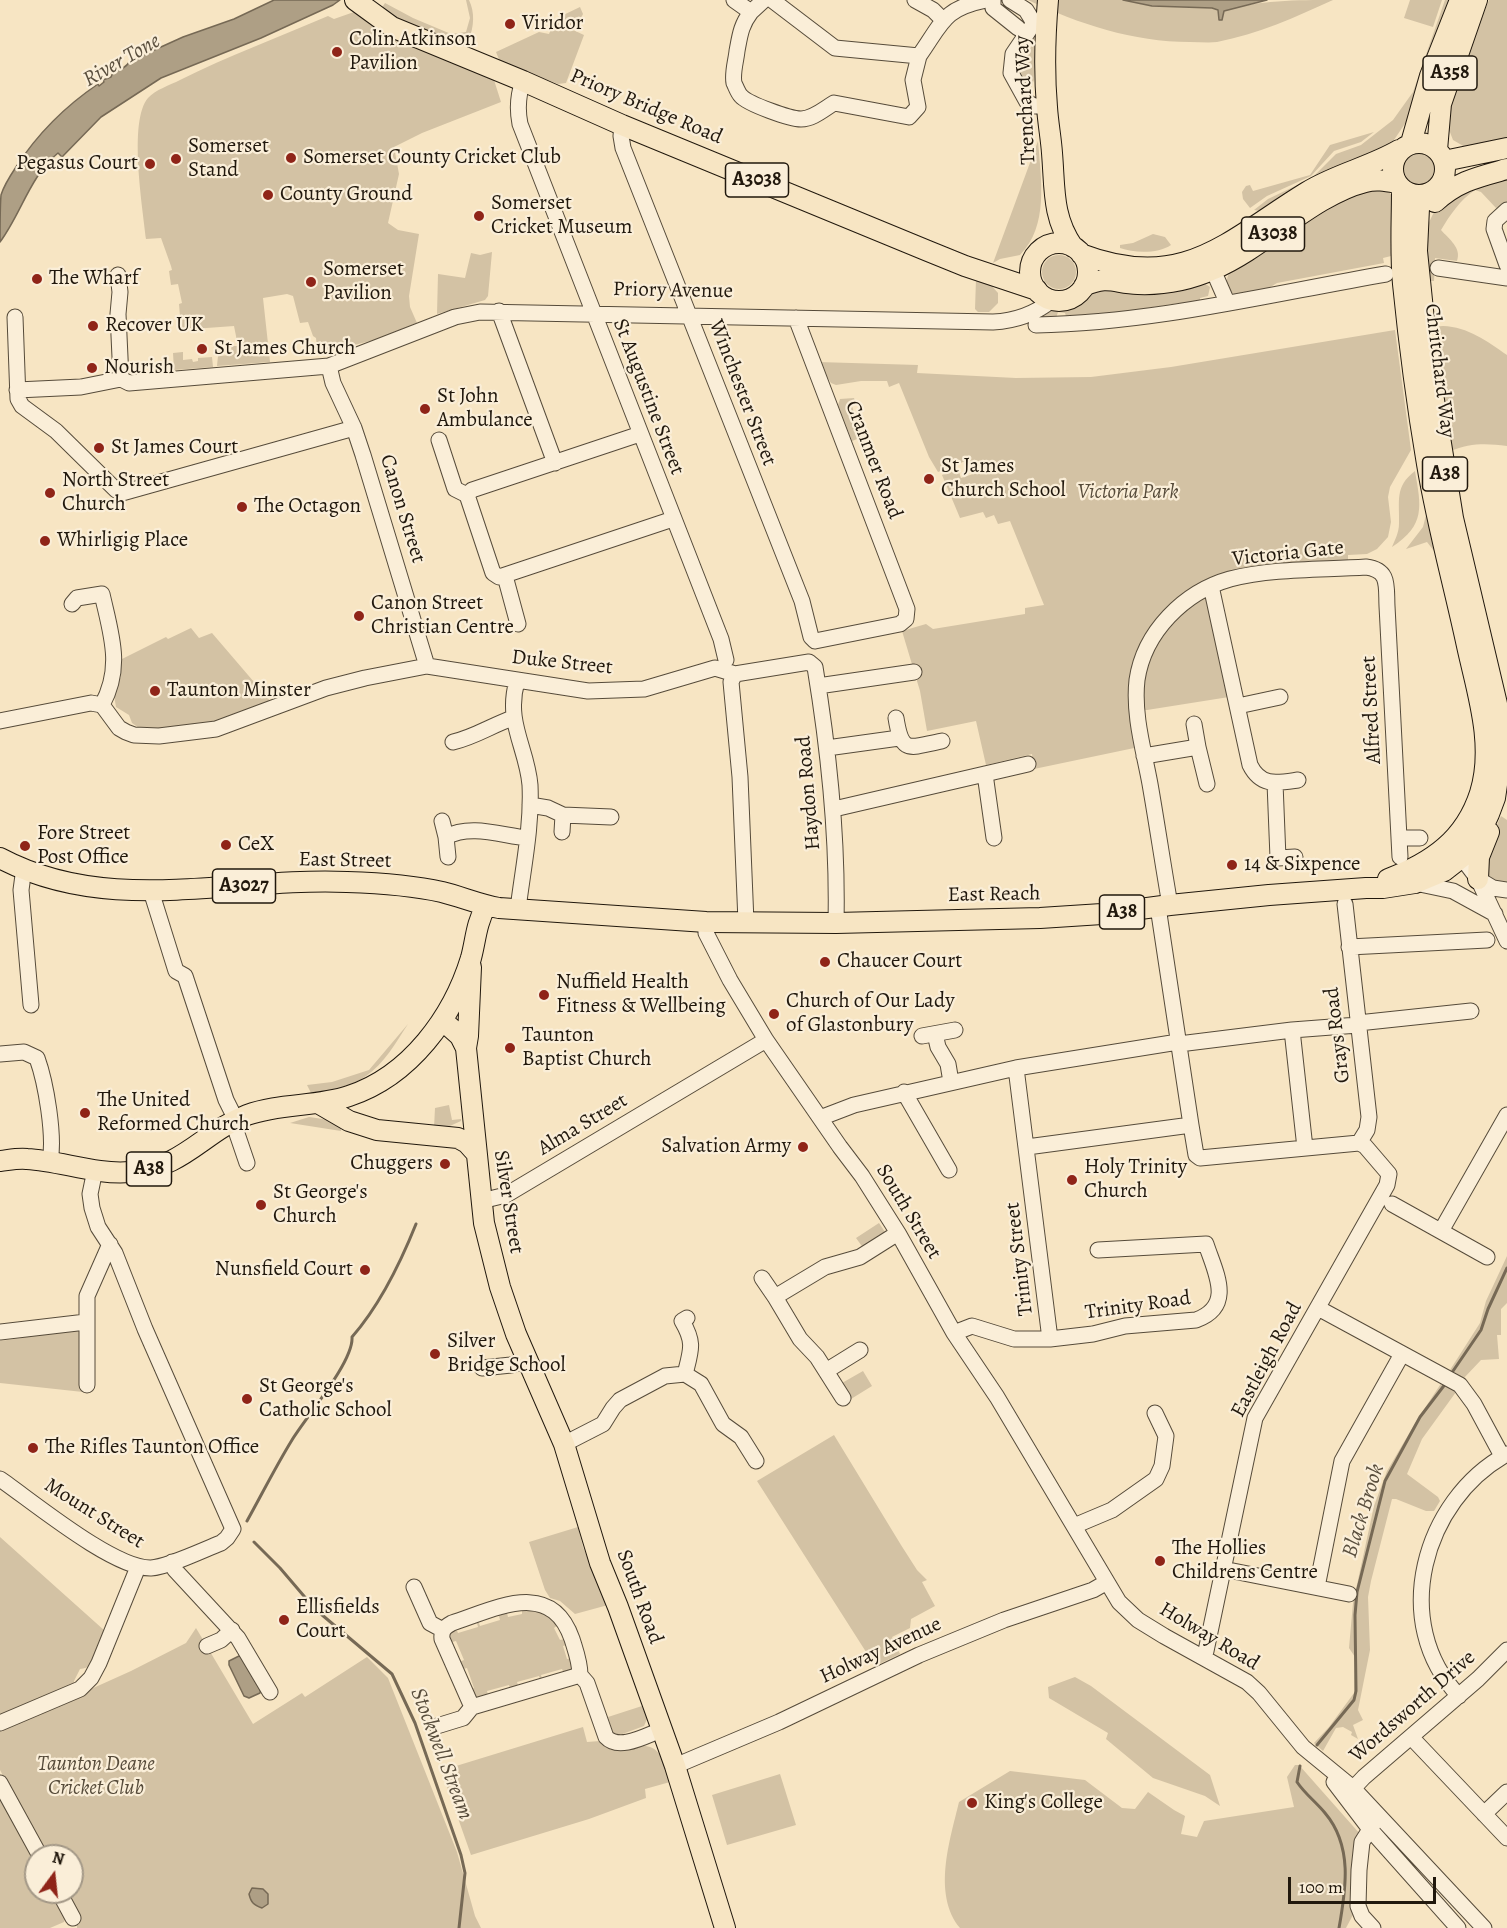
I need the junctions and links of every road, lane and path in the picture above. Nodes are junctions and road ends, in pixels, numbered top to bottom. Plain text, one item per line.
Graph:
1 (734, 0) edge
2 (764, 0) edge
3 (772, 0) edge
4 (915, 0) edge
5 (987, 0) edge
6 (993, 0) edge
7 (1048, 0) edge
8 (1460, 0) edge
9 (1477, 0) edge
10 (360, 4) edge
11 (750, 12) junction
12 (1012, 15) edge
13 (944, 20) junction
14 (919, 56) junction
15 (524, 81) junction
16 (1047, 106) junction
17 (622, 125) junction
18 (1405, 147) junction
19 (1507, 148) edge
20 (1441, 155) junction
21 (1507, 163) edge
22 (1507, 169) edge
23 (1442, 182) junction
24 (1399, 186) junction
25 (1425, 195) junction
26 (1054, 198) junction
27 (1507, 210) edge
28 (1417, 240) junction
29 (1077, 250) junction
30 (1037, 255) junction
31 (1505, 260) edge
32 (1438, 268) dead end
33 (1213, 270) junction
34 (992, 274) junction
35 (1386, 274) dead end
36 (118, 275) dead end
37 (1507, 278) edge
38 (1084, 286) junction
39 (1227, 302) junction
40 (1050, 305) junction
41 (499, 311) junction
42 (593, 314) junction
43 (690, 315) junction
44 (796, 318) junction
45 (12, 320) dead end
46 (1030, 320) junction
47 (329, 366) junction
48 (122, 379) junction
49 (17, 390) junction
50 (354, 428) junction
51 (640, 434) junction
52 (437, 441) dead end
53 (555, 463) junction
54 (467, 495) junction
55 (674, 519) junction
56 (502, 576) junction
57 (1385, 579) joint
58 (1211, 586) junction
59 (72, 604) dead end
60 (906, 619) joint
61 (518, 624) dead end
62 (809, 662) joint
63 (427, 666) junction
64 (725, 668) junction
65 (914, 672) dead end
66 (517, 681) junction
67 (818, 686) junction
68 (1280, 697) dead end
69 (102, 705) junction
70 (1238, 706) junction
71 (513, 718) junction
72 (896, 718) dead end
73 (0, 721) edge
74 (1194, 724) dead end
75 (899, 738) junction
76 (1504, 738) edge
77 (942, 741) dead end
78 (453, 742) dead end
79 (1198, 747) junction
80 (827, 748) junction
81 (1144, 756) junction
82 (1028, 764) dead end
83 (985, 774) junction
84 (1507, 776) edge
85 (1298, 780) dead end
86 (1275, 783) junction
87 (1208, 784) dead end
88 (530, 805) junction
89 (834, 809) junction
90 (601, 811) dead end
91 (563, 815) junction
92 (442, 821) dead end
93 (562, 832) dead end
94 (446, 837) junction
95 (526, 838) junction
96 (994, 838) dead end
97 (1400, 838) junction
98 (1420, 838) dead end
99 (1456, 850) junction
100 (448, 857) dead end
101 (1295, 857) dead end
102 (1400, 857) dead end
103 (0, 858) edge
104 (24, 868) junction
105 (1478, 879) junction
106 (1415, 883) junction
107 (1366, 888) junction
108 (1507, 890) edge
109 (152, 891) junction
110 (1345, 904) dead end
111 (486, 906) junction
112 (1164, 906) junction
113 (518, 909) junction
114 (1501, 910) edge
115 (706, 922) junction
116 (746, 922) junction
117 (836, 923) junction
118 (1487, 940) dead end
119 (1507, 941) edge
120 (1349, 947) junction
121 (471, 957) junction
122 (32, 1005) dead end
123 (1471, 1011) dead end
124 (442, 1020) junction
125 (1358, 1024) junction
126 (956, 1030) dead end
127 (1292, 1030) junction
128 (766, 1040) junction
129 (1179, 1043) junction
130 (466, 1048) junction
131 (0, 1054) edge
132 (1016, 1068) junction
133 (951, 1082) junction
134 (904, 1092) junction
135 (350, 1096) junction
136 (318, 1103) junction
137 (1507, 1115) edge
138 (820, 1118) junction
139 (235, 1121) junction
140 (472, 1123) junction
141 (361, 1125) junction
142 (1191, 1125) junction
143 (458, 1138) junction
144 (1359, 1143) junction
145 (1027, 1147) junction
146 (1305, 1148) junction
147 (476, 1154) junction
148 (0, 1161) edge
149 (50, 1162) junction
150 (247, 1163) dead end
151 (95, 1170) junction
152 (949, 1170) dead end
153 (481, 1201) junction
154 (1392, 1204) dead end
155 (1441, 1231) junction
156 (898, 1233) junction
157 (110, 1245) junction
158 (1098, 1250) dead end
159 (1487, 1257) dead end
160 (762, 1278) dead end
161 (500, 1287) joint
162 (775, 1297) junction
163 (1318, 1308) junction
164 (687, 1318) dead end
165 (86, 1322) junction
166 (0, 1332) edge
167 (954, 1333) junction
168 (1050, 1339) junction
169 (860, 1350) dead end
170 (1402, 1353) junction
171 (528, 1360) junction
172 (482, 1368) dead end
173 (826, 1371) junction
174 (685, 1374) junction
175 (87, 1385) dead end
176 (843, 1398) dead end
177 (1155, 1413) dead end
178 (564, 1444) junction
179 (1504, 1455) edge
180 (756, 1461) dead end
181 (0, 1479) edge
182 (1074, 1526) junction
183 (172, 1562) junction
184 (138, 1567) junction
185 (1223, 1569) junction
186 (1107, 1582) junction
187 (414, 1587) dead end
188 (1317, 1587) junction
189 (1350, 1594) dead end
190 (232, 1630) junction
191 (443, 1630) junction
192 (207, 1646) dead end
193 (1507, 1650) edge
194 (1203, 1657) junction
195 (580, 1676) junction
196 (270, 1692) dead end
197 (1459, 1695) junction
198 (472, 1707) junction
199 (0, 1724) edge
200 (437, 1726) dead end
201 (661, 1730) junction
202 (1411, 1737) junction
203 (675, 1766) junction
204 (0, 1782) edge
205 (1350, 1792) junction
206 (1507, 1792) edge
207 (1484, 1814) junction
208 (1375, 1822) junction
209 (1507, 1838) edge
210 (34, 1844) edge
211 (65, 1904) edge
212 (73, 1918) dead end
213 (725, 1928) edge
214 (1373, 1928) edge
215 (1458, 1928) edge
216 (1484, 1928) edge

1 - 11 street
2 - 11 street
3 - 14 street
4 - 13 street
5 - 13 street
6 - 12 street
7 - 16 main road, Trenchard Way
8 - 18 main road, A358
9 - 20 main road, A358
10 - 15 main road, Priory Bridge Road / A3038
11 - 14 street
12 - 16 street
13 - 14 street
15 - 17 main road, Priory Bridge Road / A3038
15 - 42 street, St Augustine Street
16 - 26 main road, Trenchard Way
17 - 34 main road, Priory Bridge Road / A3038
17 - 43 street, Winchester Street
18 - 20 main road
18 - 24 main road, A38
18 - 29 main road, A3038
19 - 20 main road
20 - 23 main road
21 - 23 main road
22 - 28 main road
23 - 25 main road
24 - 25 main road
24 - 33 main road, A3038
24 - 99 main road, Chritchard Way / A38
25 - 28 main road, Chritchard Way / A38
26 - 29 main road, Trenchard Way
26 - 30 main road, Trenchard Way
27 - 31 street
28 - 76 main road, Chritchard Way / A38
29 - 30 main road, A3038
29 - 38 main road
30 - 34 main road, A3038
30 - 40 main road
32 - 37 street
33 - 38 main road, A3038
33 - 39 street
34 - 40 main road, Priory Bridge Road / A3038
35 - 39 street, Priory Avenue
36 - 48 street
38 - 40 main road, A3038
39 - 40 street, Priory Avenue
40 - 46 street, Priory Avenue
40 - 46 street, Priory Avenue
41 - 42 street, Priory Avenue
41 - 47 street, Priory Avenue
41 - 53 street
42 - 43 street, Priory Avenue
42 - 51 street, St Augustine Street
43 - 44 street, Priory Avenue
43 - 60 street, Winchester Street
44 - 46 street, Priory Avenue
44 - 60 street, Cranmer Road
45 - 49 street
47 - 48 street, Priory Avenue
47 - 50 street, Canon Street
48 - 49 street, Priory Avenue
49 - 50 street
50 - 63 street, Canon Street
51 - 53 street
51 - 55 street, St Augustine Street
52 - 54 street
53 - 54 street
54 - 56 street
55 - 56 street
55 - 64 street, St Augustine Street
56 - 61 street
57 - 58 street, Victoria Gate
57 - 97 street, Alfred Street
58 - 70 street
58 - 81 street, Victoria Gate
59 - 69 street
62 - 64 street, Duke Street
62 - 67 street, Haydon Road
63 - 66 street, Duke Street
63 - 69 street
64 - 66 street, Duke Street
64 - 116 street, St Augustine Street
65 - 67 street
66 - 71 street
67 - 80 street, Haydon Road
68 - 70 street
69 - 73 street
70 - 86 street
71 - 78 street
71 - 88 street
72 - 75 street
74 - 79 street
75 - 77 street
75 - 80 street
76 - 99 main road, Chritchard Way / A38
79 - 81 street
79 - 87 street
80 - 89 street, Haydon Road
81 - 112 street, Victoria Gate
82 - 83 street
83 - 89 street
83 - 96 street
84 - 105 main road
85 - 86 street
86 - 101 street
88 - 91 street
88 - 95 street
89 - 117 street, Haydon Road
90 - 91 street
91 - 93 street
92 - 94 street
94 - 95 street
94 - 100 street
95 - 113 street
97 - 98 street
97 - 102 street, Alfred Street
99 - 105 street
99 - 106 main road, Chritchard Way / A38
99 - 107 main road, Chritchard Way / A38
103 - 104 main road, A3027
104 - 109 main road, East Street / A3027
104 - 122 street
105 - 108 street
105 - 114 street
106 - 107 main road, East Reach / A38
106 - 114 street, East Reach
107 - 112 main road, East Reach / A38
109 - 111 main road, East Street / A3027
109 - 139 street
110 - 120 street, Grays Road
111 - 113 main road, East Reach / A38
111 - 121 main road, A38
112 - 117 main road, East Reach / A38
112 - 129 street, Victoria Gate
113 - 115 main road, East Reach / A38
114 - 119 street
115 - 116 main road, East Reach / A38
115 - 128 street, South Street
116 - 117 main road, East Reach / A38
118 - 120 street
120 - 125 street, Grays Road
121 - 124 main road, A38
121 - 130 main road, Silver Street
123 - 125 street
124 - 130 main road
124 - 135 main road, A38
125 - 127 street
125 - 144 street, Grays Road
126 - 133 street
127 - 129 street
127 - 146 street
128 - 138 street, South Street
128 - 153 street, Alma Street
129 - 132 street
129 - 142 street, Victoria Gate
130 - 140 main road, Silver Street
131 - 149 street
132 - 133 street
132 - 145 street, Trinity Street
133 - 134 street
134 - 138 street
134 - 152 street
135 - 136 main road, A38
135 - 141 main road
136 - 139 main road, A38
136 - 141 main road
137 - 155 street
138 - 156 street, South Street
139 - 150 street
139 - 151 main road, A38
140 - 143 main road, Silver Street
140 - 147 main road, Silver Street
141 - 143 main road
142 - 145 street
142 - 146 street, Victoria Gate
143 - 147 main road
144 - 146 street
144 - 163 street, Eastleigh Road
145 - 168 street, Trinity Street
147 - 153 main road, Silver Street
148 - 149 main road, A38
149 - 151 main road, A38
151 - 157 street
153 - 161 main road, Silver Street
154 - 155 street
155 - 159 street
156 - 162 street
156 - 167 street, South Street
157 - 165 street
157 - 183 street, Mount Street
158 - 168 street, Trinity Road
160 - 162 street
161 - 171 main road, South Road
162 - 173 street
163 - 170 street
163 - 185 street, Eastleigh Road
164 - 174 street
165 - 166 street
165 - 175 street
167 - 168 street, Trinity Road
167 - 182 street, South Street
169 - 173 street
170 - 179 street
170 - 188 street
171 - 172 street
171 - 178 main road, South Road
173 - 176 street
174 - 178 street
174 - 180 street
177 - 182 street
178 - 201 main road, South Road
179 - 197 street
181 - 184 street, Mount Street
182 - 186 street, South Street
183 - 184 street, Mount Street
183 - 190 street
184 - 199 street
185 - 188 street
185 - 194 street, Eastleigh Road
186 - 194 street, Holway Road
186 - 203 street, Holway Avenue
187 - 191 street
188 - 189 street
190 - 192 street
190 - 196 street
191 - 195 street
191 - 198 street
193 - 197 street, Wordsworth Drive
194 - 205 street, Holway Road
195 - 198 street
195 - 201 street
197 - 202 street, Wordsworth Drive
198 - 200 street
201 - 203 main road, South Road
202 - 205 street, Wordsworth Drive
202 - 207 street
203 - 213 main road, South Road
204 - 210 street
205 - 208 street, Holway Road
206 - 207 street
207 - 209 street
208 - 214 street
208 - 215 street, Holway Road
208 - 216 street, Holway Road
211 - 212 street

